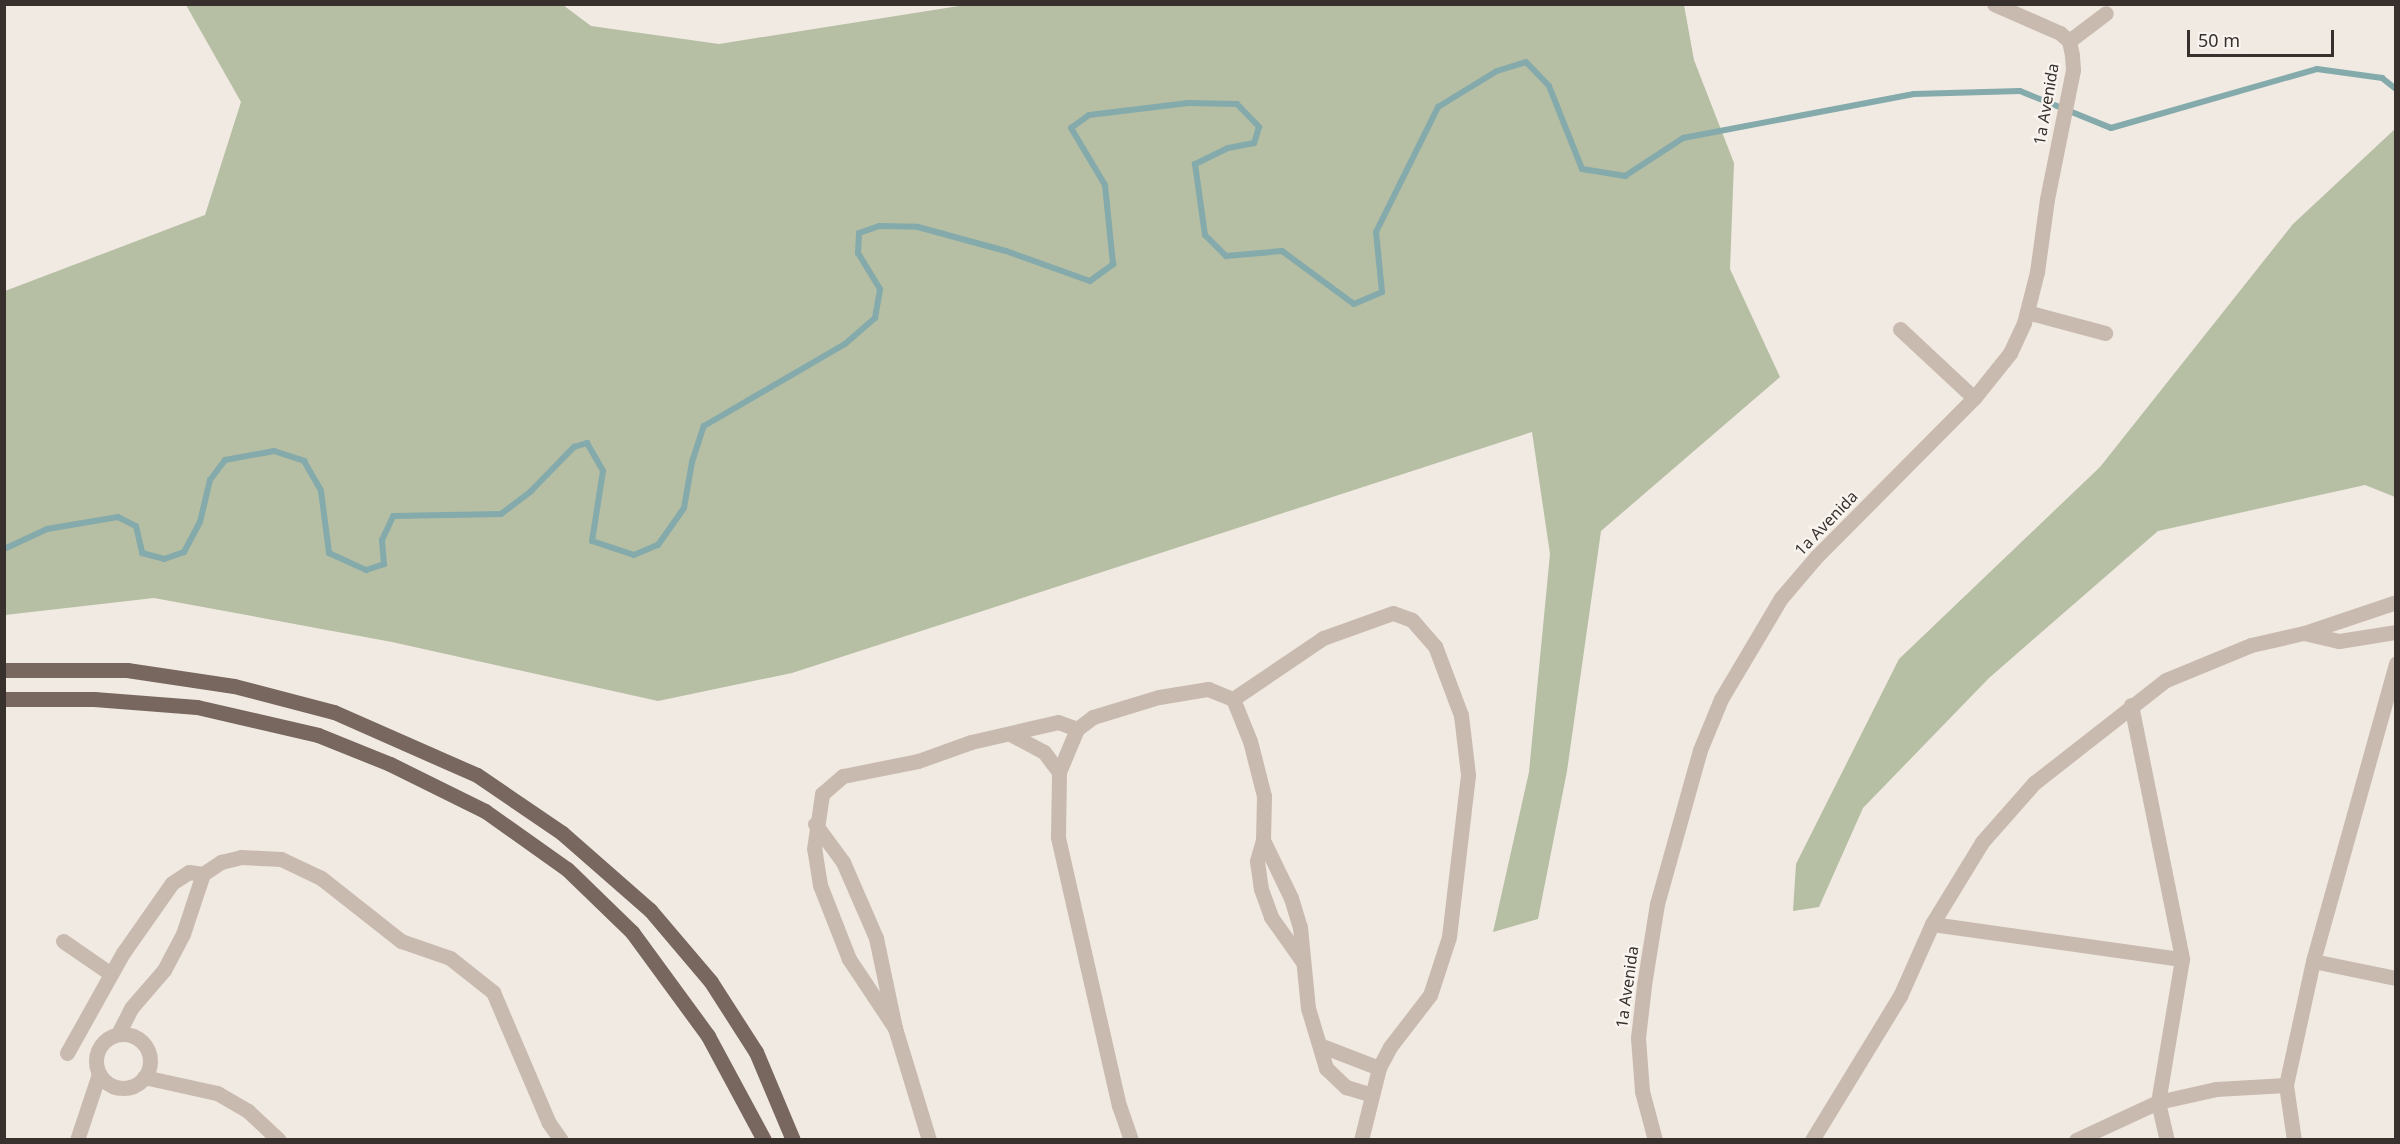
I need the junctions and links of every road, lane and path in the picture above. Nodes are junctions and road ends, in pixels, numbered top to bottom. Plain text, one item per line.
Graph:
1 (1994, 4) edge
2 (2106, 13) dead end
3 (2069, 41) junction
4 (2027, 312) junction
5 (1900, 329) dead end
6 (2104, 333) dead end
7 (1974, 398) junction
8 (2396, 602) edge
9 (2396, 632) edge
10 (2304, 633) junction
11 (2396, 663) edge
12 (4, 670) edge
13 (4, 699) edge
14 (1233, 699) junction
15 (2131, 705) junction
16 (1077, 729) junction
17 (1012, 735) junction
18 (1059, 772) junction
19 (815, 824) junction
20 (1263, 840) junction
21 (203, 874) junction
22 (1932, 924) junction
23 (63, 941) dead end
24 (2182, 959) junction
25 (2313, 961) junction
26 (1303, 962) junction
27 (111, 974) junction
28 (2396, 978) edge
29 (895, 1028) junction
30 (118, 1034) junction
31 (1322, 1046) junction
32 (67, 1053) dead end
33 (1379, 1068) junction
34 (99, 1074) junction
35 (144, 1077) junction
36 (2286, 1084) junction
37 (1372, 1095) junction
38 (2158, 1102) junction
39 (793, 1135) edge
40 (77, 1140) edge
41 (279, 1140) edge
42 (561, 1140) edge
43 (764, 1140) edge
44 (930, 1140) edge
45 (1131, 1140) edge
46 (1361, 1140) edge
47 (1654, 1140) edge
48 (1812, 1140) edge
49 (2076, 1140) edge
50 (2167, 1140) edge
51 (2294, 1140) edge

1 - 3 street, 1a Avenida
2 - 3 street
3 - 4 street, 1a Avenida
4 - 6 street
4 - 7 street, 1a Avenida
5 - 7 street
7 - 47 street, 1a Avenida
8 - 10 street
9 - 10 street
10 - 15 street
11 - 25 street
12 - 39 main road
13 - 43 main road
14 - 16 street
14 - 20 street
14 - 33 street
15 - 22 street
15 - 24 street
16 - 17 street
16 - 18 street
17 - 18 street
17 - 19 street
18 - 45 street
19 - 29 street
19 - 29 street
20 - 26 street
20 - 26 street
21 - 27 street
21 - 30 street
21 - 42 street
22 - 24 street
22 - 48 street
23 - 27 street
24 - 38 street
25 - 28 street
25 - 36 street
26 - 31 street
27 - 32 street
29 - 44 street
30 - 34 street
30 - 35 street
31 - 33 street
31 - 37 street
33 - 37 street
34 - 35 street
34 - 40 street
35 - 41 street
36 - 38 street
36 - 51 street
37 - 46 street
38 - 49 street
38 - 50 street

